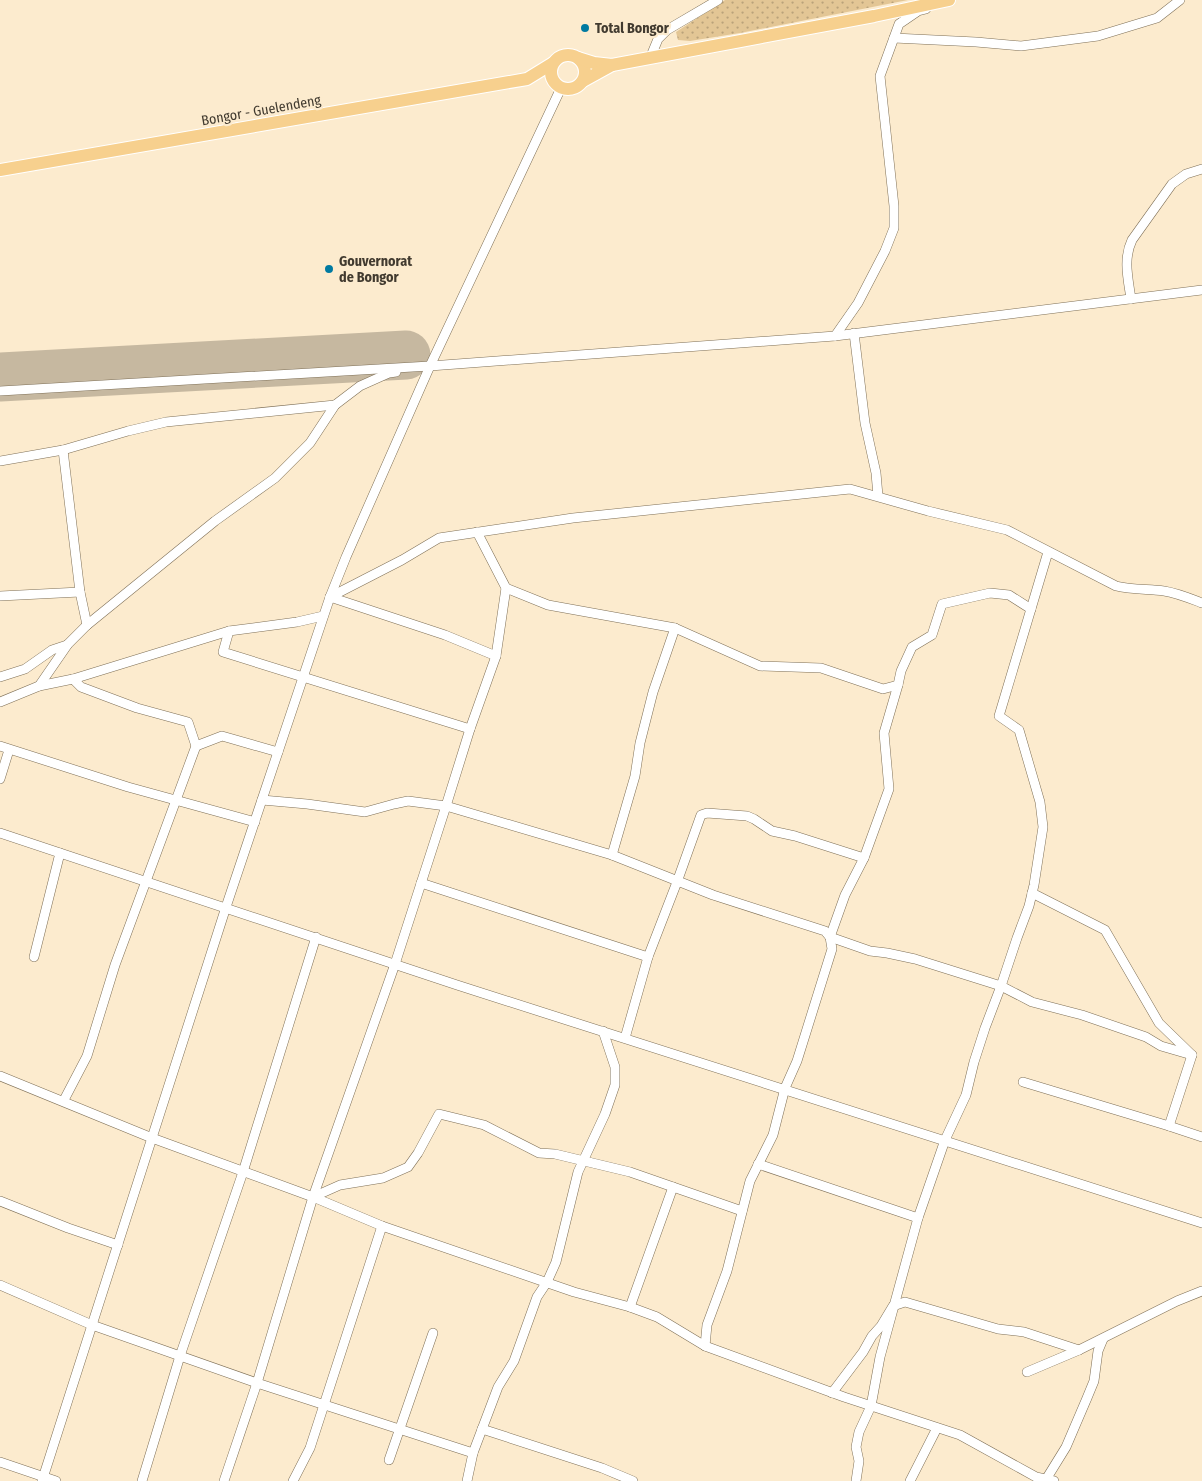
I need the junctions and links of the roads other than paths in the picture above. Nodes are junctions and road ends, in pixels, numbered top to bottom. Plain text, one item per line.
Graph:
1 (718, 0) edge
2 (950, 0) edge
3 (1180, 0) edge
4 (894, 38) junction
5 (651, 56) junction
6 (578, 58) junction
7 (553, 64) junction
8 (612, 64) junction
9 (527, 79) junction
10 (583, 81) junction
11 (558, 85) junction
12 (1202, 169) edge
13 (0, 170) edge
14 (1202, 290) edge
15 (1131, 298) junction
16 (854, 334) junction
17 (835, 336) junction
18 (430, 366) junction
19 (0, 391) edge
20 (335, 405) junction
21 (63, 450) junction
22 (0, 461) edge
23 (878, 496) junction
24 (477, 532) junction
25 (1048, 552) junction
26 (506, 588) junction
27 (80, 592) junction
28 (0, 596) edge
29 (330, 598) junction
30 (1202, 603) edge
31 (1031, 609) junction
32 (324, 616) junction
33 (87, 625) junction
34 (675, 628) junction
35 (229, 630) junction
36 (68, 644) junction
37 (496, 656) junction
38 (304, 676) junction
39 (0, 677) edge
40 (73, 679) junction
41 (898, 685) junction
42 (39, 686) junction
43 (0, 702) edge
44 (470, 729) junction
45 (0, 746) edge
46 (196, 746) junction
47 (9, 750) junction
48 (278, 752) junction
49 (0, 779) edge
50 (174, 800) junction
51 (262, 800) junction
52 (446, 806) junction
53 (255, 822) junction
54 (0, 833) edge
55 (60, 853) junction
56 (612, 855) junction
57 (864, 858) junction
58 (146, 882) junction
59 (677, 882) junction
60 (421, 883) junction
61 (1032, 893) junction
62 (226, 907) junction
63 (830, 937) junction
64 (316, 938) junction
65 (34, 957) dead end
66 (648, 957) junction
67 (395, 964) junction
68 (1001, 986) junction
69 (603, 1031) junction
70 (625, 1038) junction
71 (1192, 1055) junction
72 (0, 1076) edge
73 (1023, 1082) dead end
74 (785, 1088) junction
75 (64, 1100) junction
76 (1169, 1126) junction
77 (1202, 1137) edge
78 (152, 1138) junction
79 (945, 1140) junction
80 (583, 1160) junction
81 (758, 1164) junction
82 (243, 1172) junction
83 (673, 1187) junction
84 (313, 1197) junction
85 (0, 1201) edge
86 (742, 1211) junction
87 (918, 1218) junction
88 (1202, 1223) edge
89 (382, 1226) junction
90 (118, 1246) junction
91 (547, 1282) junction
92 (0, 1285) edge
93 (1202, 1291) edge
94 (893, 1306) junction
95 (630, 1307) junction
96 (92, 1325) junction
97 (433, 1333) dead end
98 (1103, 1338) junction
99 (705, 1346) junction
100 (1079, 1350) junction
101 (180, 1356) junction
102 (1026, 1372) dead end
103 (258, 1383) junction
104 (832, 1393) junction
105 (324, 1405) junction
106 (872, 1406) junction
107 (938, 1428) junction
108 (399, 1429) junction
109 (482, 1429) junction
110 (473, 1453) junction
111 (389, 1460) dead end
112 (0, 1462) edge
113 (43, 1479) edge
114 (1049, 1480) edge
115 (56, 1481) edge
116 (142, 1481) edge
117 (224, 1481) edge
118 (293, 1481) edge
119 (468, 1481) edge
120 (633, 1481) edge
121 (856, 1481) edge
122 (910, 1481) edge

1 - 5 street
2 - 4 street
2 - 5 highway
3 - 4 street
4 - 17 street
5 - 8 highway
6 - 7 highway
6 - 8 highway
6 - 10 highway
7 - 9 highway, Bongor - Guelendeng
7 - 11 highway
8 - 10 highway
9 - 11 highway, Bongor - Guelendeng
9 - 13 highway, Bongor - Guelendeng
10 - 11 highway
11 - 18 street
12 - 15 street
14 - 15 street
15 - 16 street
16 - 17 street
16 - 23 street
17 - 18 street
18 - 19 street
18 - 20 street
18 - 29 street
20 - 21 street
20 - 33 street
21 - 22 street
21 - 27 street
23 - 24 street
23 - 25 street
24 - 26 street
24 - 29 street
25 - 30 street
25 - 31 street
26 - 34 street
26 - 37 street
27 - 28 street
27 - 33 street
29 - 32 street
29 - 37 street
31 - 41 street
31 - 61 street
32 - 35 street
32 - 38 street
33 - 36 street
34 - 41 street
34 - 56 street
35 - 38 street
35 - 40 street
36 - 39 street
36 - 42 street
37 - 44 street
38 - 44 street
38 - 48 street
40 - 42 street
40 - 46 street
41 - 57 street
42 - 43 street
44 - 52 street
45 - 47 street
46 - 48 street
46 - 50 street
47 - 49 street
47 - 50 street
48 - 51 street
50 - 53 street
50 - 58 street
51 - 52 street
51 - 53 street
52 - 56 street
52 - 60 street
53 - 62 street
54 - 55 street
55 - 58 street
55 - 65 street
56 - 59 street
57 - 59 street
57 - 63 street
58 - 62 street
58 - 75 street
59 - 63 street
59 - 66 street
60 - 66 street
60 - 67 street
61 - 68 street
61 - 71 street
62 - 64 street
62 - 78 street
63 - 68 street
63 - 74 street
64 - 67 street
64 - 82 street
66 - 70 street
67 - 69 street
67 - 84 street
68 - 71 street
68 - 79 street
69 - 70 street
69 - 80 street
70 - 74 street
71 - 76 street
72 - 75 street
73 - 76 street
74 - 79 street
74 - 81 street
75 - 78 street
76 - 77 street
78 - 82 street
78 - 90 street
79 - 87 street
79 - 88 street
80 - 83 street
80 - 84 street
80 - 91 street
81 - 86 street
81 - 87 street
82 - 84 street
82 - 101 street
83 - 86 street
83 - 95 street
84 - 89 street
84 - 103 street
85 - 90 street
86 - 99 street
87 - 94 street
89 - 91 street
89 - 105 street
90 - 96 street
91 - 95 street
91 - 109 street
92 - 96 street
93 - 98 street
94 - 100 street
94 - 104 street
94 - 106 street
95 - 99 street
96 - 101 street
96 - 113 street
97 - 108 street
98 - 100 street
98 - 114 street
99 - 104 street
100 - 102 street
101 - 103 street
101 - 116 street
103 - 105 street
103 - 117 street
104 - 106 street
105 - 108 street
105 - 118 street
106 - 107 street
106 - 121 street
107 - 114 street
107 - 122 street
108 - 110 street
108 - 111 street
109 - 110 street
109 - 120 street
110 - 119 street
112 - 113 street
113 - 115 street

